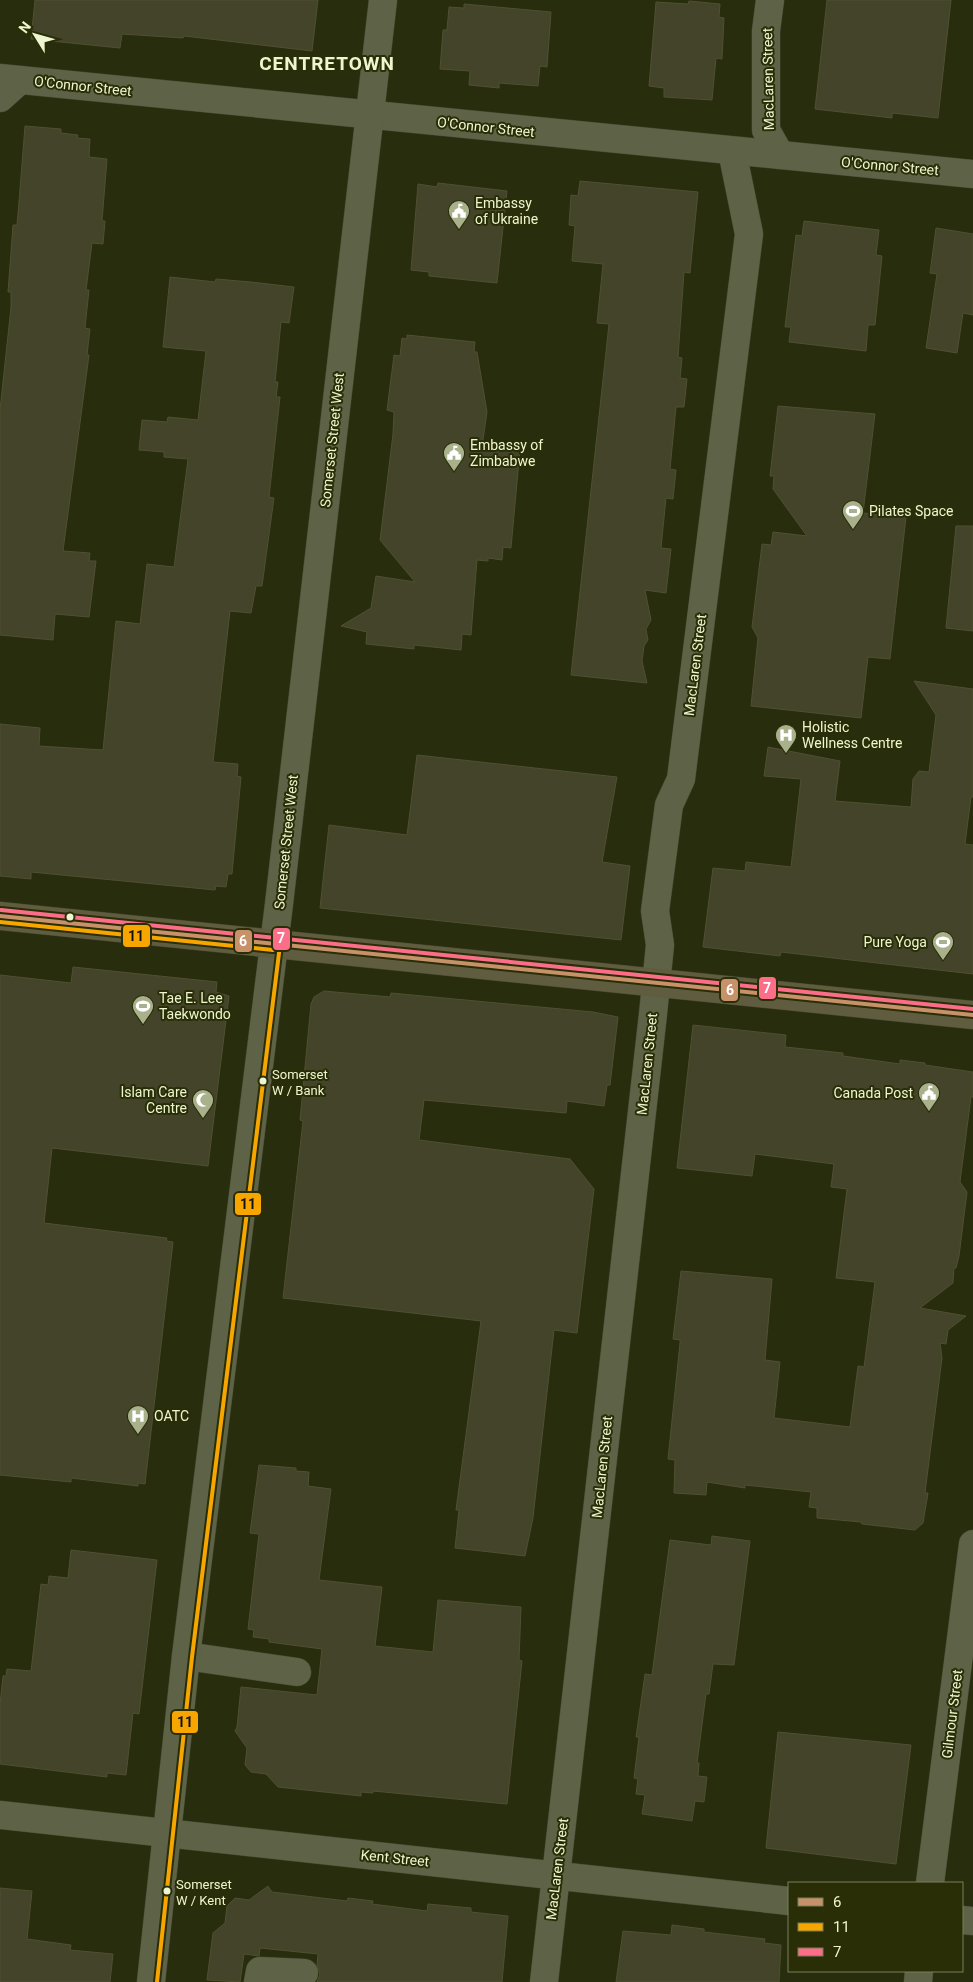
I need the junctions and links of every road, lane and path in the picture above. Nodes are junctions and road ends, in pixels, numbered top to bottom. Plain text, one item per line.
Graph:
1 (383, 0) edge
2 (770, 0) edge
3 (10, 79) edge
4 (0, 98) edge
5 (369, 115) junction
6 (732, 152) junction
7 (780, 155) junction
8 (973, 174) edge
9 (0, 916) edge
10 (274, 944) junction
11 (656, 982) junction
12 (973, 1015) edge
13 (973, 1544) edge
14 (186, 1656) junction
15 (297, 1672) dead end
16 (0, 1815) edge
17 (167, 1833) junction
18 (556, 1876) junction
19 (930, 1882) edge
20 (788, 1901) edge
21 (304, 1973) dead end
22 (150, 1982) edge
23 (258, 1982) edge
24 (544, 1982) edge

1 - 5 main road, Somerset Street West
2 - 7 main road, MacLaren Street
3 - 4 main road
3 - 5 main road, O'Connor Street
5 - 6 main road, O'Connor Street
5 - 10 main road, Somerset Street West
6 - 7 main road, O'Connor Street
6 - 11 main road, MacLaren Street
7 - 8 main road, O'Connor Street
9 - 10 main road
10 - 11 main road
10 - 14 main road, Somerset Street West
11 - 12 main road
11 - 18 main road, MacLaren Street
13 - 19 main road, Gilmour Street
14 - 15 main road
14 - 17 main road, Somerset Street West
16 - 17 main road, Kent Street
17 - 18 main road, Kent Street
17 - 22 main road, Somerset Street West
18 - 20 main road, Kent Street
18 - 24 main road, MacLaren Street
21 - 23 main road

